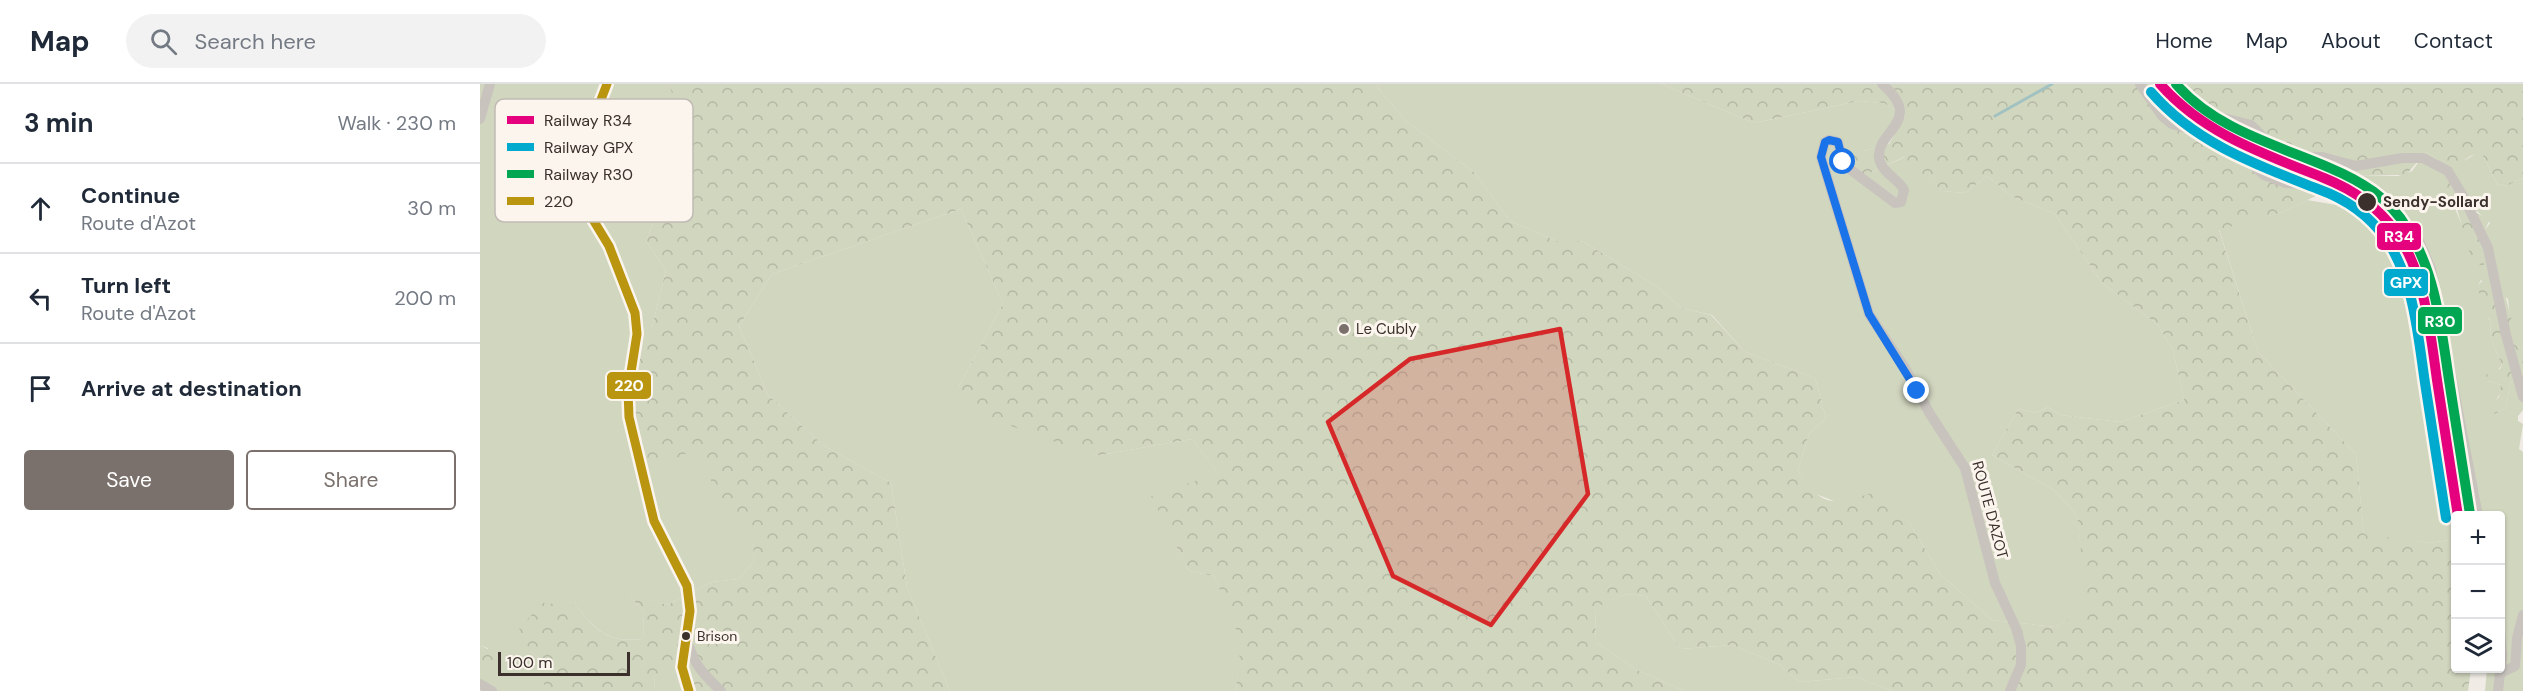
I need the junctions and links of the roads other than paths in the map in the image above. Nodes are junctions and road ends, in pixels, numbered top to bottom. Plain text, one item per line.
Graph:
1 (490, 84) edge
2 (607, 84) edge
3 (1882, 84) edge
4 (2143, 87) edge
5 (601, 99) edge
6 (480, 120) edge
7 (594, 222) edge
8 (2523, 397) edge
9 (2477, 511) edge
10 (2523, 615) edge
11 (685, 637) junction
12 (2505, 671) edge
13 (2501, 673) edge
14 (480, 684) edge
15 (492, 691) edge
16 (689, 691) edge
17 (720, 691) edge
18 (2010, 691) edge
19 (2498, 691) edge

1 - 6 street
2 - 5 street
3 - 18 street, ROUTE D'AZOT
4 - 8 street
4 - 9 street
7 - 11 street
10 - 12 street
11 - 16 street
11 - 17 street
13 - 19 street
14 - 15 street

